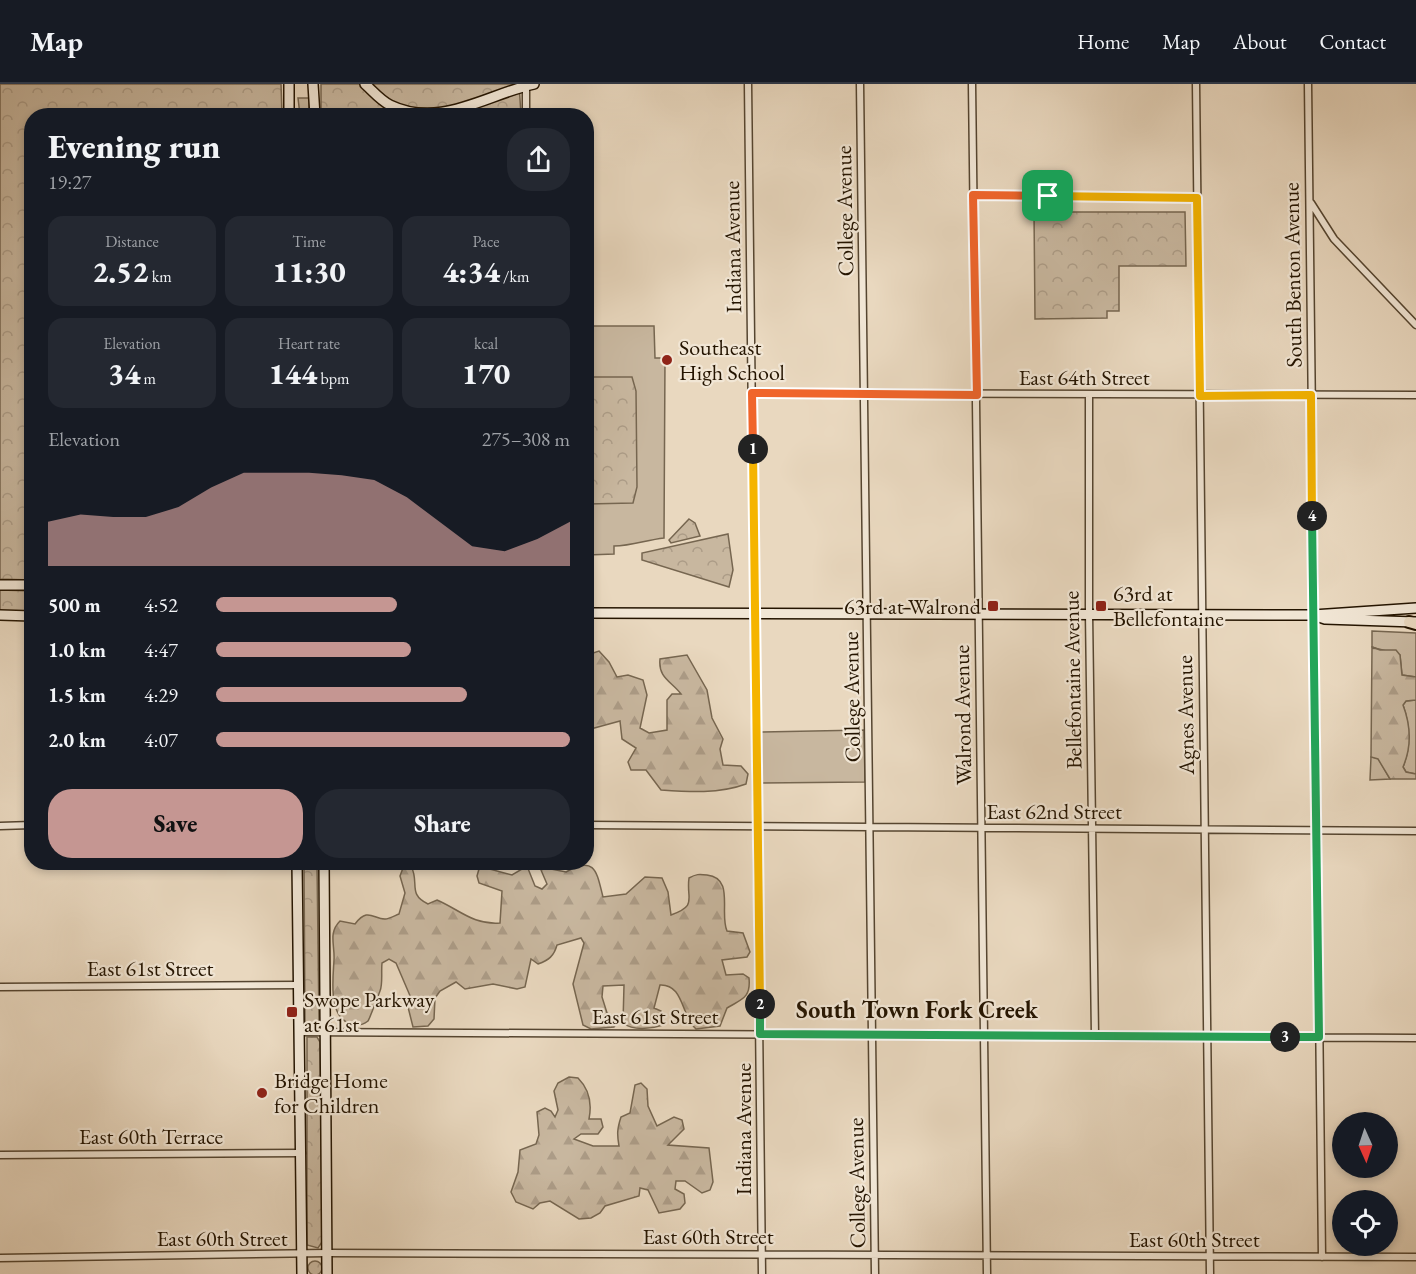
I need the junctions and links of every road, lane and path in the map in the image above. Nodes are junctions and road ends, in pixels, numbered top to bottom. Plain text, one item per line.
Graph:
1 (289, 84) edge
2 (313, 84) edge
3 (365, 84) edge
4 (748, 84) edge
5 (860, 84) edge
6 (972, 84) edge
7 (1196, 84) edge
8 (1308, 84) edge
9 (528, 85) edge
10 (289, 108) edge
11 (314, 108) edge
12 (398, 108) edge
13 (466, 108) edge
14 (527, 108) edge
15 (973, 195) junction
16 (1197, 198) junction
17 (1309, 201) junction
18 (1416, 325) edge
19 (752, 393) junction
20 (865, 394) junction
21 (977, 395) junction
22 (1089, 395) junction
23 (1311, 395) junction
24 (1416, 395) edge
25 (1200, 396) junction
26 (0, 585) edge
27 (24, 585) edge
28 (1416, 606) edge
29 (594, 613) edge
30 (755, 613) junction
31 (868, 613) junction
32 (979, 614) junction
33 (1089, 614) junction
34 (0, 615) edge
35 (1202, 615) junction
36 (1313, 615) junction
37 (24, 616) edge
38 (1414, 623) edge
39 (24, 825) edge
40 (594, 825) edge
41 (0, 826) edge
42 (758, 826) junction
43 (870, 827) junction
44 (981, 828) junction
45 (1092, 829) junction
46 (1205, 829) junction
47 (1316, 829) junction
48 (1414, 830) edge
49 (297, 870) edge
50 (324, 870) edge
51 (299, 985) junction
52 (0, 987) edge
53 (300, 1032) junction
54 (326, 1032) junction
55 (760, 1034) junction
56 (872, 1034) junction
57 (984, 1035) junction
58 (1095, 1035) junction
59 (1208, 1036) junction
60 (1319, 1037) junction
61 (1416, 1038) edge
62 (302, 1153) junction
63 (0, 1155) edge
64 (327, 1253) junction
65 (762, 1254) junction
66 (302, 1255) junction
67 (875, 1255) junction
68 (986, 1256) junction
69 (1210, 1257) junction
70 (1322, 1257) junction
71 (1416, 1257) edge
72 (0, 1258) edge
73 (302, 1274) edge
74 (327, 1274) edge
75 (762, 1274) edge
76 (875, 1274) edge
77 (987, 1274) edge
78 (1210, 1274) edge

1 - 10 main road
2 - 11 main road
3 - 12 main road
4 - 19 street, Indiana Avenue
5 - 20 street, College Avenue
6 - 15 street, Walrond Avenue
7 - 16 street, Agnes Avenue
8 - 17 street, South Benton Avenue
9 - 13 main road
9 - 14 street
15 - 16 street
15 - 21 street, Walrond Avenue
16 - 25 street, Agnes Avenue
17 - 18 street
17 - 23 street, South Benton Avenue
19 - 20 street, East 64th Street
19 - 30 street, Indiana Avenue
20 - 21 street, East 64th Street
20 - 31 street, College Avenue
21 - 22 street, East 64th Street
21 - 32 street, Walrond Avenue
22 - 25 street, East 64th Street
22 - 33 street, Bellefontaine Avenue
23 - 24 street, East 64th Street
23 - 25 street, East 64th Street
23 - 36 street, South Benton Avenue
25 - 35 street, Agnes Avenue
26 - 27 main road
28 - 36 main road
29 - 30 main road
30 - 31 main road
30 - 42 street, Indiana Avenue
31 - 32 main road
31 - 43 street, College Avenue
32 - 33 main road
32 - 44 street, Walrond Avenue
33 - 35 main road
33 - 45 street, Bellefontaine Avenue
34 - 37 main road
35 - 36 main road
35 - 46 street, Agnes Avenue
36 - 38 main road
36 - 47 street, South Benton Avenue
39 - 41 street
40 - 42 street, East 62nd Street
42 - 43 street, East 62nd Street
42 - 55 street, Indiana Avenue
43 - 44 street, East 62nd Street
43 - 56 street, College Avenue
44 - 45 street, East 62nd Street
44 - 57 street, Walrond Avenue
45 - 46 street, East 62nd Street
45 - 58 street, Bellefontaine Avenue
46 - 47 street, East 62nd Street
46 - 59 street, Agnes Avenue
47 - 48 street, East 62nd Street
47 - 60 street, South Benton Avenue
49 - 51 main road
50 - 54 main road
51 - 52 street, East 61st Street
51 - 53 main road
53 - 54 street, East 61st Street
53 - 62 main road
54 - 55 street, East 61st Street
54 - 64 main road
55 - 56 street, East 61st Street
55 - 65 street, Indiana Avenue
56 - 57 street, East 61st Street
56 - 67 street, College Avenue
57 - 58 street, East 61st Street
57 - 68 street, Walrond Avenue
58 - 59 street, East 61st Street
59 - 60 street, East 61st Street
59 - 69 street, Agnes Avenue
60 - 61 street, East 61st Street
60 - 70 street, South Benton Avenue
62 - 63 street, East 60th Terrace
62 - 66 main road
64 - 65 street, East 60th Street
64 - 66 street, East 60th Street
64 - 74 main road
65 - 67 street, East 60th Street
65 - 75 street, Indiana Avenue
66 - 72 street, East 60th Street
66 - 73 main road
67 - 68 street, East 60th Street
67 - 76 street, College Avenue
68 - 69 street, East 60th Street
68 - 77 street, Walrond Avenue
69 - 70 street, East 60th Street
69 - 78 street, Agnes Avenue
70 - 71 street, East 60th Street

